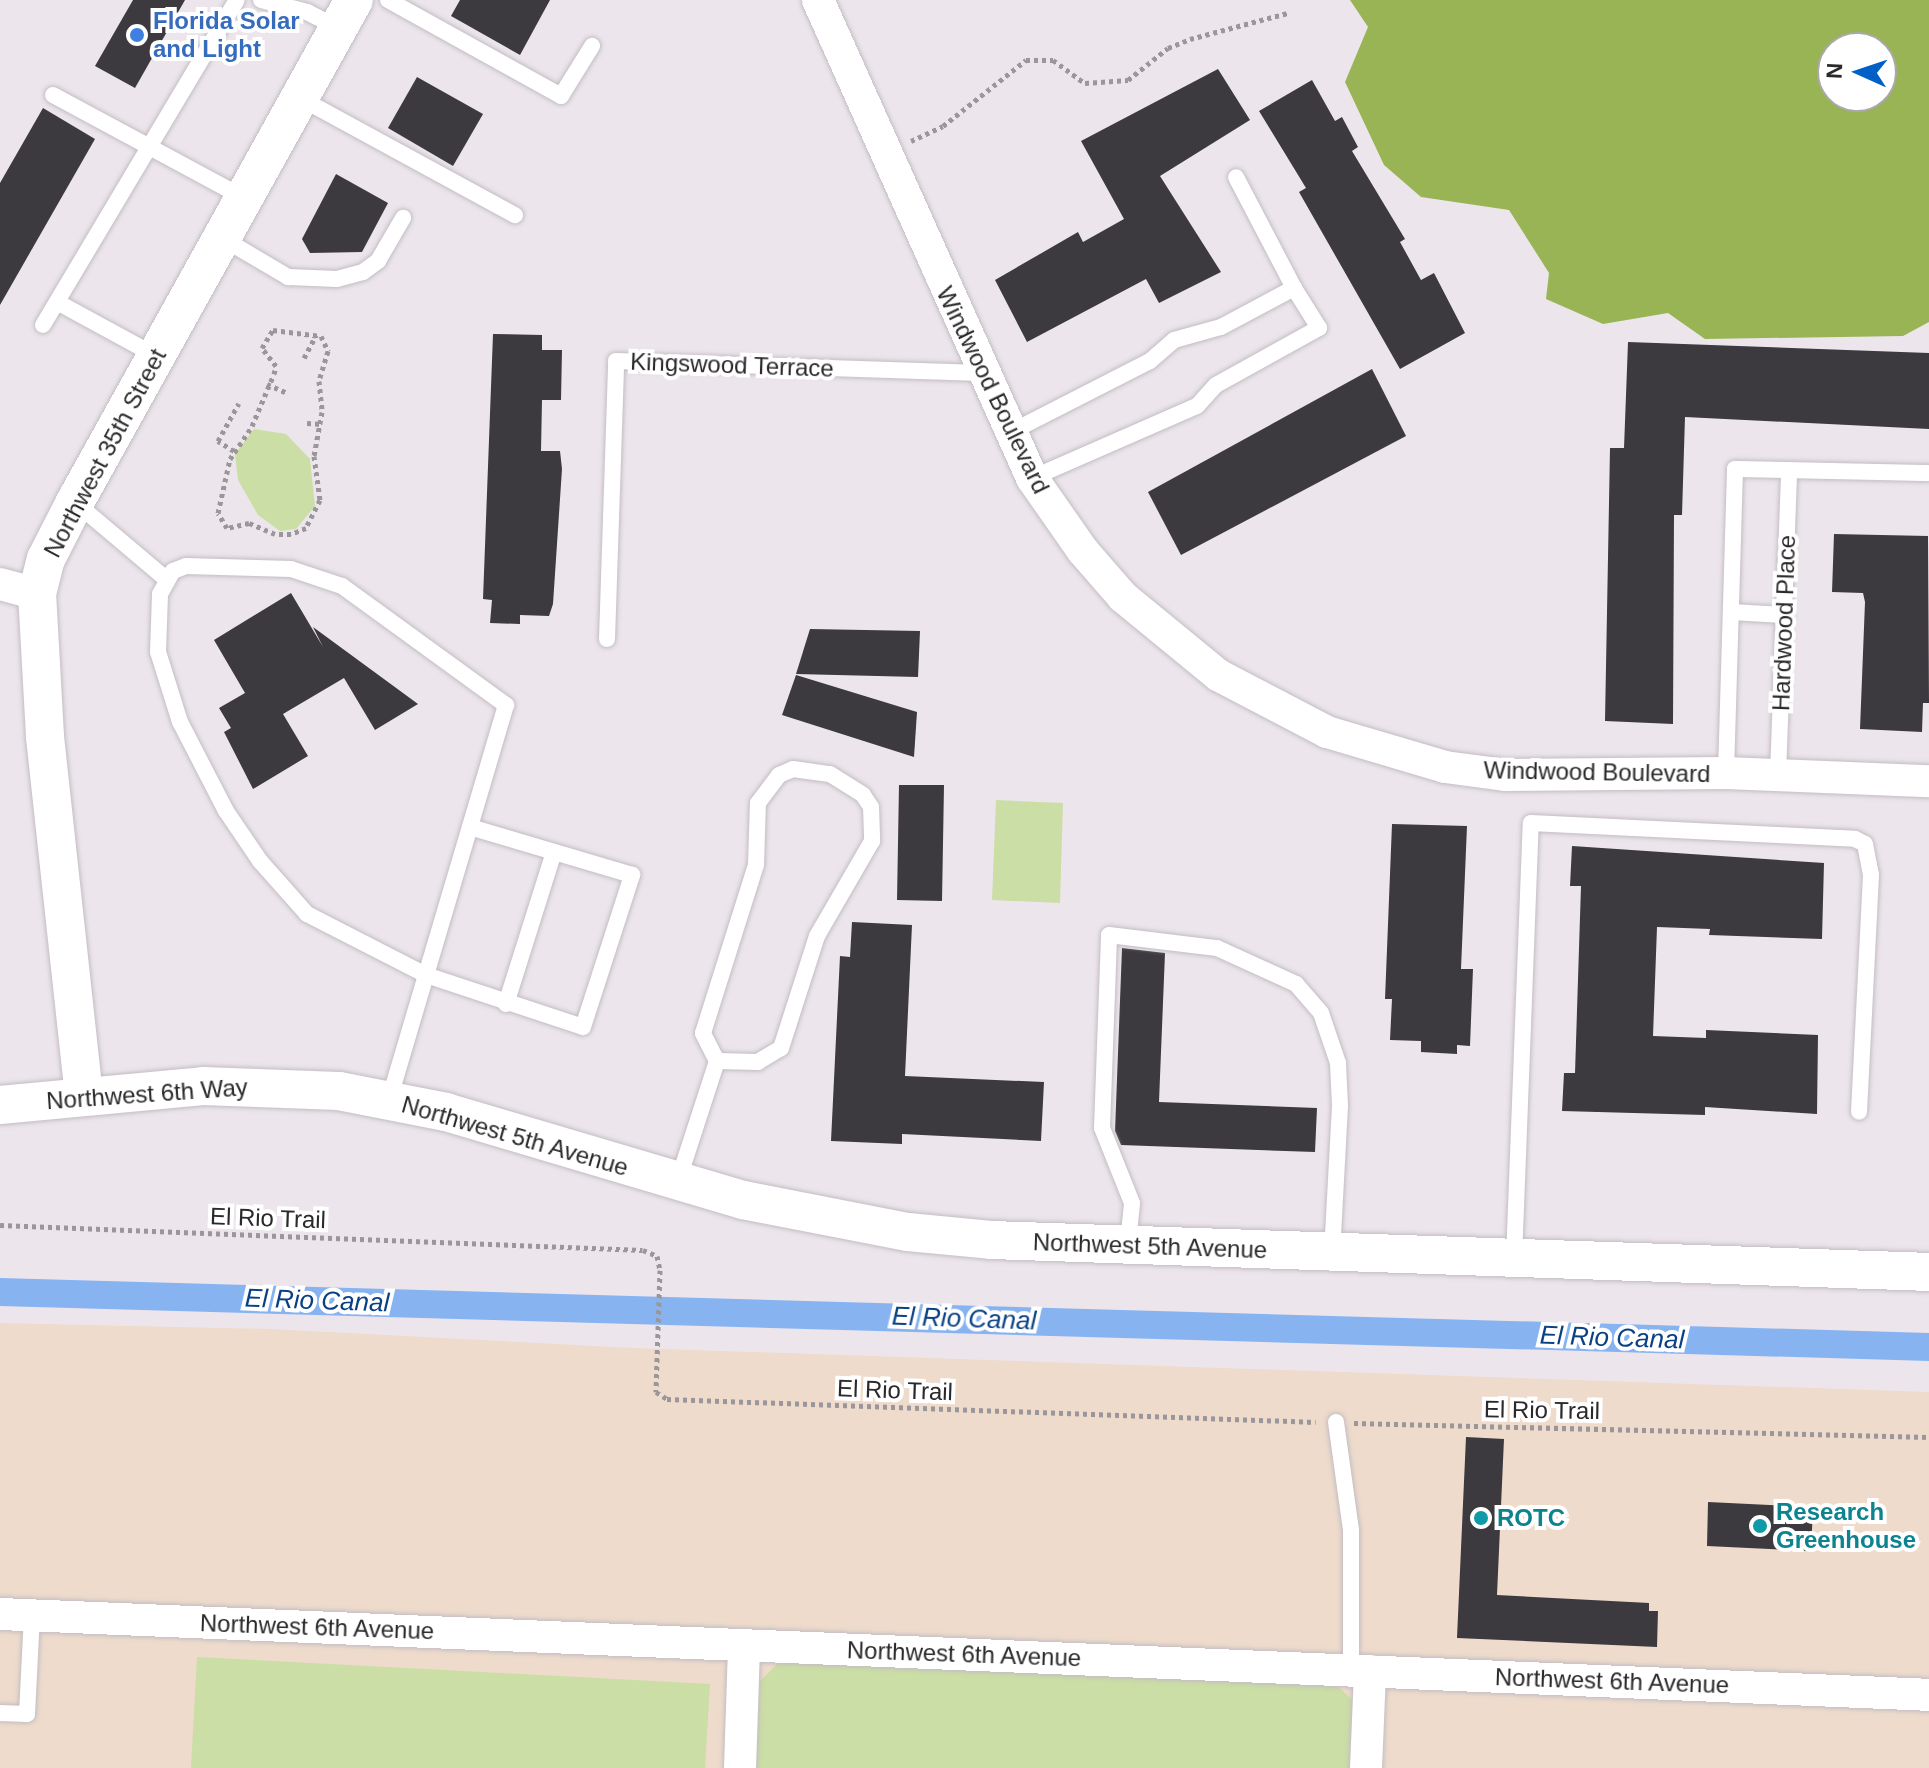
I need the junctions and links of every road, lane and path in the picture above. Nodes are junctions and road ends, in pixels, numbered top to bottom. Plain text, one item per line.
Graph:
1 (237, 0) edge
2 (261, 0) edge
3 (388, 0) edge
4 (818, 0) edge
5 (1288, 13) dead end
6 (346, 14) edge
7 (592, 46) dead end
8 (53, 95) dead end
9 (300, 98) junction
10 (149, 147) junction
11 (885, 154) junction
12 (1236, 177) dead end
13 (244, 198) junction
14 (515, 215) dead end
15 (403, 218) dead end
16 (222, 238) junction
17 (1294, 288) junction
18 (57, 302) junction
19 (43, 325) dead end
20 (316, 335) junction
21 (156, 356) junction
22 (304, 358) dead end
23 (981, 373) junction
24 (267, 384) junction
25 (285, 392) dead end
26 (239, 403) dead end
27 (307, 423) dead end
28 (321, 424) junction
29 (1009, 433) junction
30 (234, 451) junction
31 (1789, 470) junction
32 (1928, 473) edge
33 (1032, 478) junction
34 (75, 502) junction
35 (166, 579) junction
36 (0, 584) edge
37 (37, 594) junction
38 (1731, 612) junction
39 (1784, 615) junction
40 (607, 639) dead end
41 (1726, 773) junction
42 (1778, 775) junction
43 (1929, 781) edge
44 (470, 827) junction
45 (554, 852) junction
46 (426, 975) junction
47 (506, 1004) junction
48 (717, 1061) junction
49 (84, 1096) junction
50 (389, 1100) junction
51 (0, 1105) edge
52 (1859, 1112) dead end
53 (678, 1181) junction
54 (0, 1225) edge
55 (1128, 1246) junction
56 (1332, 1253) junction
57 (1514, 1259) junction
58 (1929, 1272) edge
59 (1336, 1422) junction
60 (1929, 1437) edge
61 (16, 1614) edge
62 (744, 1645) junction
63 (1360, 1670) junction
64 (1929, 1695) edge
65 (0, 1713) edge
66 (740, 1768) edge
67 (1366, 1768) edge

1 - 10 lane
2 - 6 lane
3 - 7 lane
4 - 11 street, Windwood Boulevard
5 - 11 path
6 - 9 street, Northwest 35th Street
8 - 10 lane
9 - 13 street, Northwest 35th Street
9 - 14 lane
10 - 13 lane
10 - 18 lane
11 - 23 street, Windwood Boulevard
12 - 17 lane
13 - 16 street, Northwest 35th Street
15 - 16 lane
16 - 21 street, Northwest 35th Street
17 - 29 lane
17 - 33 lane
18 - 19 lane
18 - 21 lane
20 - 22 path
20 - 24 path
20 - 28 path
21 - 34 street, Northwest 35th Street
23 - 29 street, Windwood Boulevard
23 - 40 lane, Kingswood Terrace
24 - 25 path
24 - 30 path
26 - 30 path
27 - 28 path
28 - 30 path
29 - 33 street, Windwood Boulevard
31 - 32 lane
31 - 38 lane
31 - 39 lane, Hardwood Place
33 - 41 street, Windwood Boulevard
34 - 35 lane
34 - 37 street, Northwest 35th Street
35 - 44 lane
35 - 46 lane
36 - 37 street
37 - 49 street, Northwest 35th Street
38 - 39 lane
38 - 41 lane
39 - 42 lane, Hardwood Place
41 - 42 street, Windwood Boulevard
42 - 43 street, Windwood Boulevard
44 - 45 lane
44 - 46 lane
45 - 47 lane
45 - 47 lane
46 - 47 lane
46 - 50 lane
48 - 48 lane
48 - 53 lane
49 - 50 street, Northwest 6th Way
49 - 51 street, Northwest 6th Way
50 - 53 street, Northwest 5th Avenue
52 - 57 lane
53 - 55 street, Northwest 5th Avenue
54 - 59 path, El Rio Trail
55 - 56 street, Northwest 5th Avenue
55 - 56 lane
56 - 57 street, Northwest 5th Avenue
57 - 58 street, Northwest 5th Avenue
59 - 60 path, El Rio Trail
59 - 63 lane
61 - 62 street, Northwest 6th Avenue
61 - 65 lane
62 - 63 street, Northwest 6th Avenue
62 - 66 street
63 - 64 street, Northwest 6th Avenue
63 - 67 street

